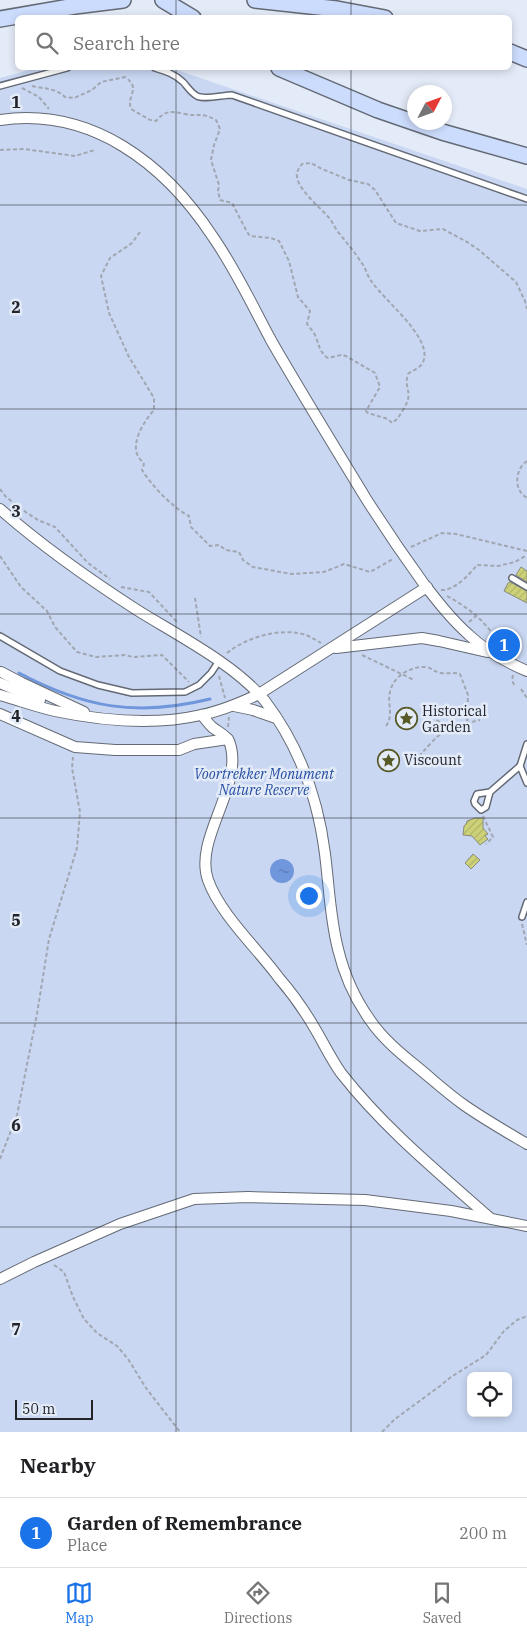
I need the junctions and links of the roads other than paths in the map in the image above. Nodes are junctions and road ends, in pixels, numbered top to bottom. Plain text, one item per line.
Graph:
1 (123, 0) edge
2 (163, 0) edge
3 (255, 0) edge
4 (23, 15) edge
5 (188, 15) edge
6 (369, 15) edge
7 (15, 16) edge
8 (0, 19) edge
9 (512, 53) edge
10 (527, 59) edge
11 (60, 70) edge
12 (162, 70) edge
13 (284, 70) edge
14 (0, 86) edge
15 (0, 120) edge
16 (527, 156) edge
17 (527, 199) edge
18 (0, 509) edge
19 (512, 578) dead end
20 (427, 587) junction
21 (527, 587) edge
22 (0, 636) edge
23 (323, 648) junction
24 (499, 652) junction
25 (219, 662) junction
26 (527, 671) edge
27 (1, 672) dead end
28 (0, 683) edge
29 (0, 694) edge
30 (258, 694) junction
31 (229, 704) junction
32 (0, 714) edge
33 (202, 715) junction
34 (99, 718) junction
35 (276, 718) junction
36 (228, 739) junction
37 (527, 744) edge
38 (520, 766) junction
39 (527, 783) edge
40 (490, 792) junction
41 (527, 902) edge
42 (522, 916) road end
43 (527, 1144) edge
44 (490, 1218) junction
45 (527, 1226) edge
46 (0, 1279) edge

1 - 4 main road
2 - 5 main road
3 - 6 main road
7 - 8 main road
9 - 10 main road
11 - 14 lane
12 - 17 lane
13 - 16 main road
15 - 20 street
18 - 25 street
19 - 21 lane
20 - 23 street
20 - 24 street
22 - 25 lane
23 - 24 street
23 - 30 street
24 - 26 street
25 - 30 street
27 - 34 street
28 - 34 street
29 - 34 street
30 - 31 street
30 - 35 street
31 - 33 street
31 - 35 street
32 - 36 street
33 - 34 street
33 - 36 street
35 - 43 street
36 - 44 street
37 - 38 lane
38 - 39 lane
38 - 40 lane
40 - 40 lane
41 - 42 lane
44 - 45 street
44 - 46 street

